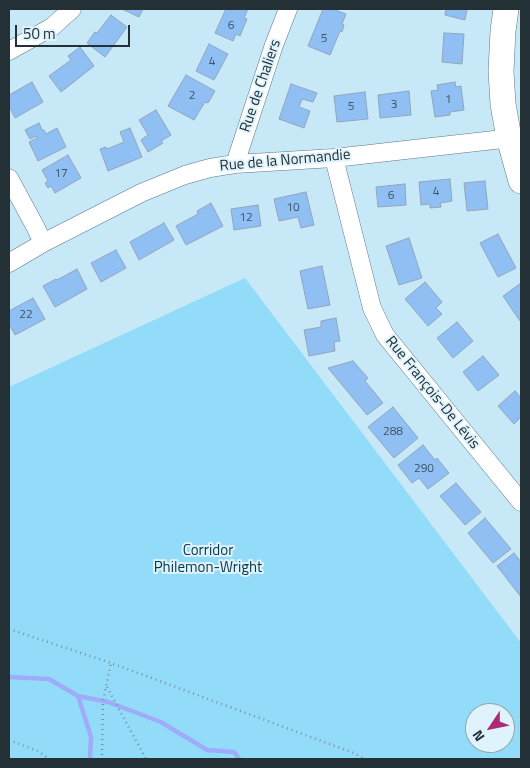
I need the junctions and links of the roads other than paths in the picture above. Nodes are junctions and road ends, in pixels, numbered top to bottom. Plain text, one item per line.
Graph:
1 (72, 9) edge
2 (288, 9) edge
3 (506, 9) edge
4 (9, 51) edge
5 (515, 138) edge
6 (334, 158) junction
7 (235, 164) junction
8 (9, 178) edge
9 (521, 181) edge
10 (43, 243) junction
11 (9, 263) edge
12 (521, 502) edge

1 - 4 street
2 - 7 street, Rue de Chaliers
3 - 5 street
5 - 6 street, Rue de la Normandie
5 - 9 street
6 - 7 street, Rue de la Normandie
6 - 12 street, Rue François-De Lévis
7 - 10 street, Rue de la Normandie
8 - 10 street
10 - 11 street, Rue de la Normandie

